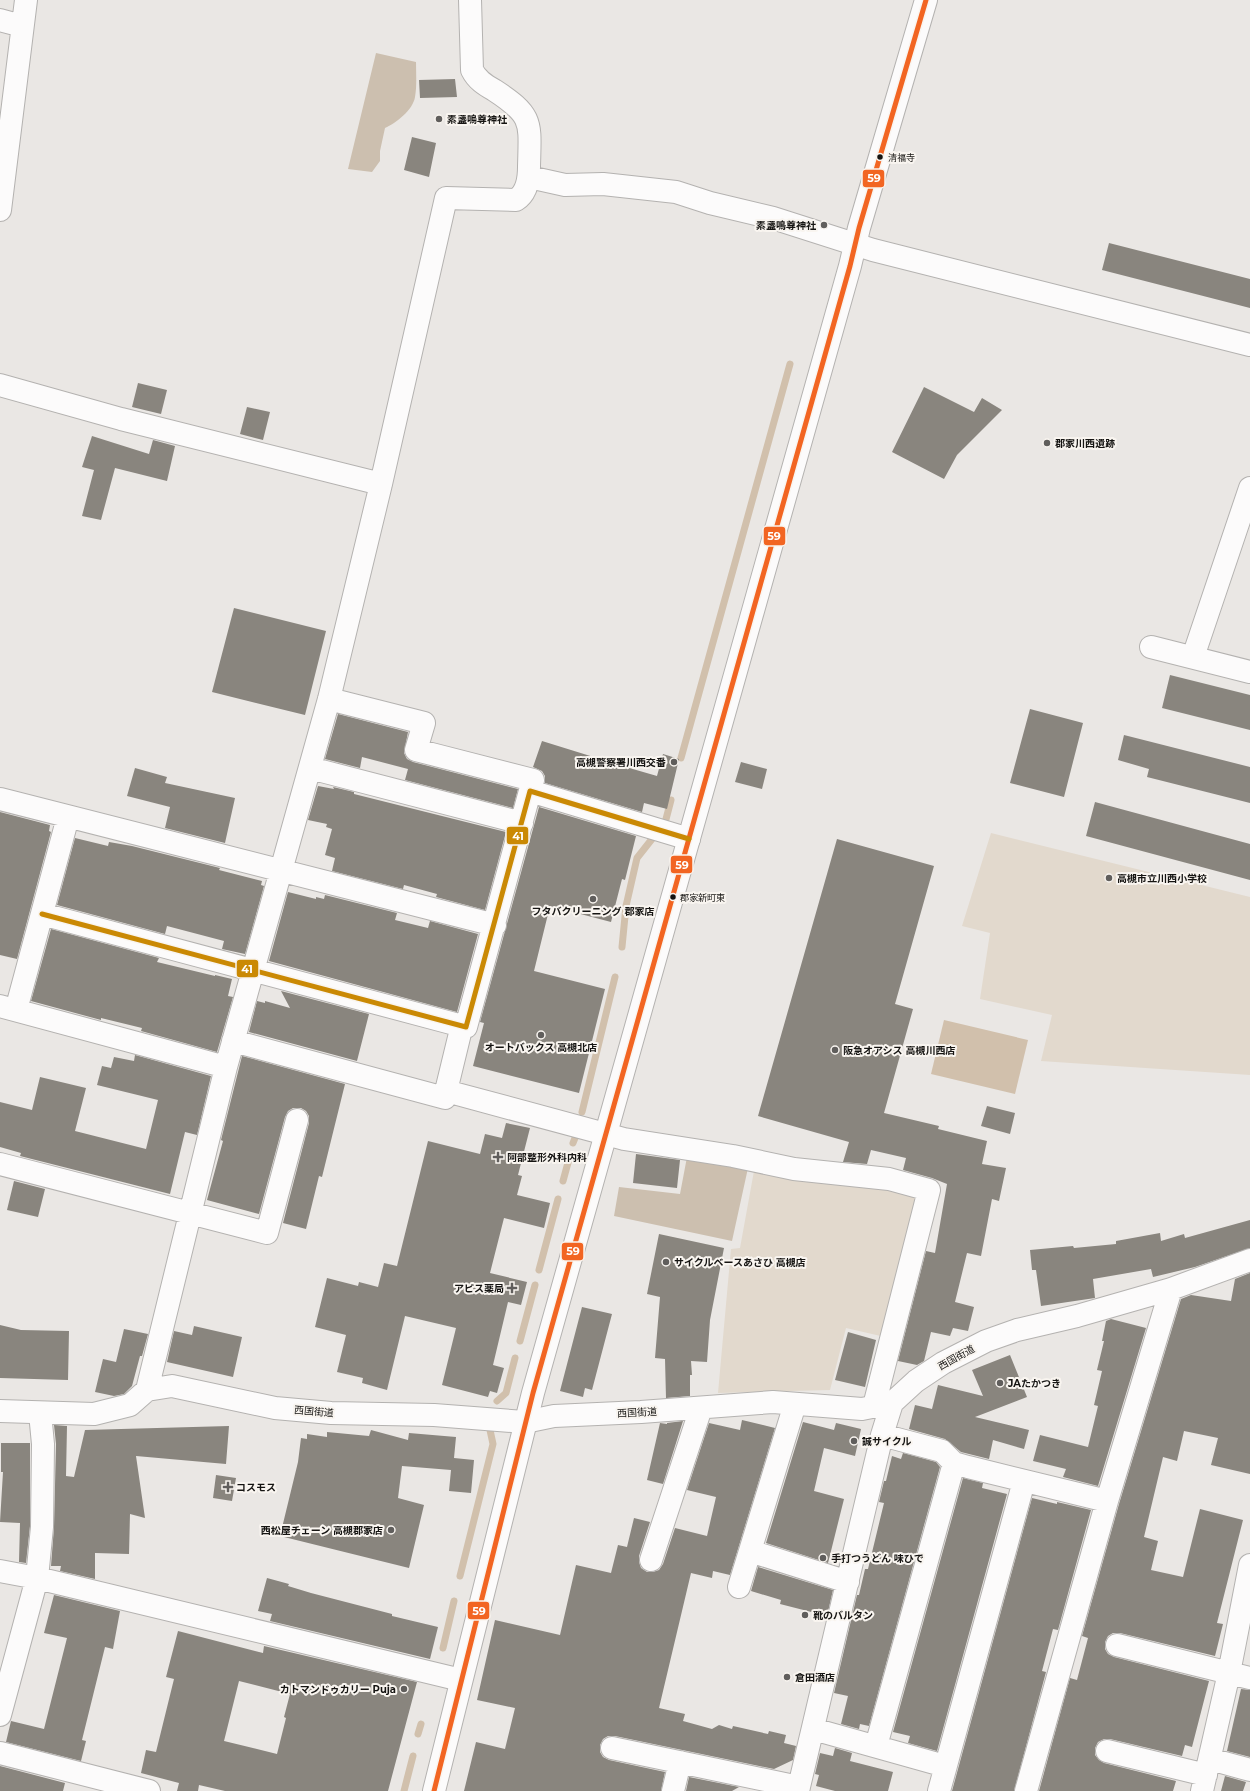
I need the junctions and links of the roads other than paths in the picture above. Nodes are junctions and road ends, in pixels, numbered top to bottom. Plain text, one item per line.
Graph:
1 (26, 0) edge
2 (470, 0) edge
3 (926, 0) edge
4 (0, 20) edge
5 (22, 26) junction
6 (529, 177) junction
7 (0, 210) edge
8 (855, 245) junction
9 (1250, 345) edge
10 (0, 385) edge
11 (381, 484) junction
12 (1250, 488) edge
13 (1151, 647) dead end
14 (1193, 657) junction
15 (1250, 672) edge
16 (329, 699) junction
17 (310, 768) junction
18 (530, 791) junction
19 (0, 799) edge
20 (68, 817) junction
21 (522, 823) junction
22 (690, 839) junction
23 (280, 869) junction
24 (42, 914) junction
25 (495, 925) junction
26 (252, 970) junction
27 (8, 1008) edge
28 (462, 1025) junction
29 (233, 1041) junction
30 (226, 1067) junction
31 (446, 1091) junction
32 (297, 1120) dead end
33 (606, 1134) junction
34 (0, 1164) edge
35 (190, 1213) junction
36 (1250, 1260) edge
37 (1171, 1289) junction
38 (147, 1390) junction
39 (795, 1404) junction
40 (883, 1405) junction
41 (700, 1408) junction
42 (0, 1411) edge
43 (40, 1413) junction
44 (525, 1422) junction
45 (882, 1435) junction
46 (954, 1462) junction
47 (1024, 1481) junction
48 (1107, 1502) junction
49 (750, 1551) junction
50 (651, 1560) dead end
51 (1250, 1565) edge
52 (0, 1571) edge
53 (37, 1578) junction
54 (848, 1582) junction
55 (739, 1587) dead end
56 (1117, 1645) dead end
57 (1229, 1673) junction
58 (1250, 1678) edge
59 (461, 1680) junction
60 (0, 1715) edge
61 (813, 1729) junction
62 (876, 1746) junction
63 (612, 1748) dead end
64 (1106, 1751) dead end
65 (0, 1753) edge
66 (680, 1762) junction
67 (945, 1766) junction
68 (1250, 1770) edge
69 (1206, 1775) edge
70 (83, 1783) edge
71 (798, 1789) edge
72 (149, 1791) edge
73 (434, 1791) edge
74 (673, 1791) edge
75 (939, 1791) edge
76 (1026, 1791) edge

1 - 5 street
2 - 6 street
3 - 8 street
4 - 5 street
5 - 7 street
6 - 8 street
6 - 11 street
8 - 9 street
8 - 22 street
10 - 11 street
11 - 16 street
12 - 14 street
13 - 14 street
14 - 15 street
16 - 17 street
16 - 18 street
17 - 21 street
17 - 23 street
18 - 21 street
18 - 22 street
19 - 20 street
20 - 23 street
20 - 24 street
21 - 25 street
22 - 33 street
23 - 25 street
23 - 26 street
24 - 26 street
24 - 27 street
25 - 28 street
26 - 28 street
26 - 29 street
27 - 30 street
28 - 31 street
29 - 30 street
29 - 31 street
30 - 35 street
31 - 33 street
32 - 35 street
33 - 40 street
33 - 44 street
34 - 35 street
35 - 38 street
36 - 37 street, 西国街道
37 - 40 street, 西国街道
37 - 48 street
38 - 43 street
38 - 44 street, 西国街道
39 - 40 street, 西国街道
39 - 41 street, 西国街道
39 - 49 street
40 - 45 street
41 - 44 street, 西国街道
41 - 50 street
42 - 43 street
43 - 53 street
44 - 59 street
45 - 46 street
45 - 54 street
46 - 47 street
46 - 62 street
47 - 48 street
47 - 67 street
48 - 76 street
49 - 54 street
49 - 55 street
51 - 57 street
52 - 53 street
53 - 59 street
53 - 60 street
54 - 61 street
56 - 57 street
57 - 58 street
57 - 69 street
59 - 73 street
61 - 62 street
61 - 71 street
62 - 67 street
63 - 66 street
64 - 69 street
65 - 70 street
66 - 71 street
66 - 74 street
67 - 75 street
68 - 69 street
70 - 72 street

